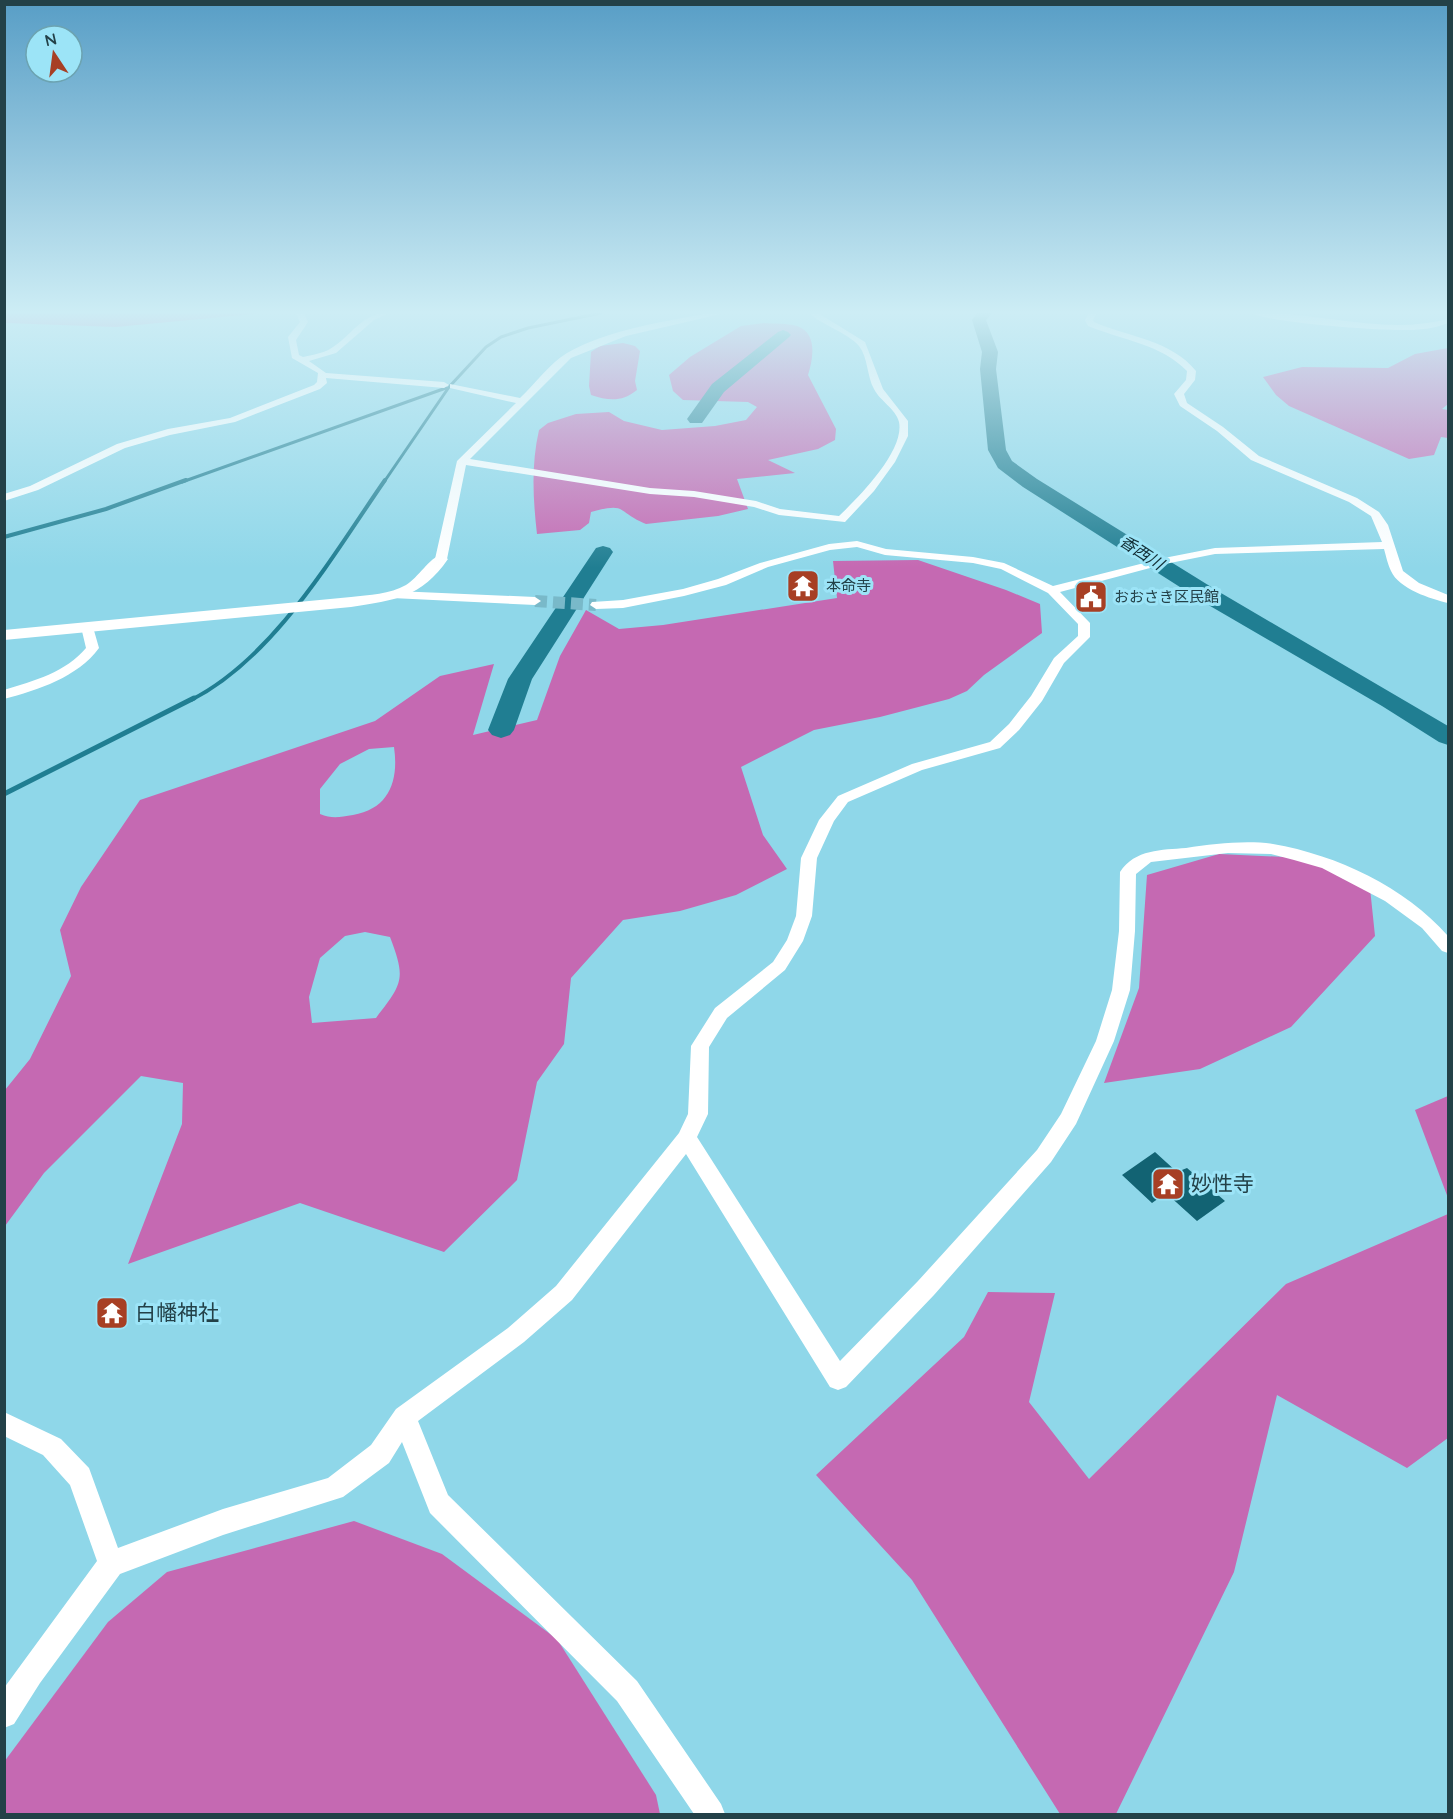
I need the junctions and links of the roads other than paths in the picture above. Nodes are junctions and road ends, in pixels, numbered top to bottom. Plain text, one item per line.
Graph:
1 (290, 398) edge
2 (506, 398) edge
3 (524, 398) edge
4 (884, 398) edge
5 (1181, 398) edge
6 (521, 401) junction
7 (462, 461) junction
8 (4, 498) edge
9 (848, 532) junction
10 (1389, 545) junction
11 (441, 559) joint
12 (1052, 590) junction
13 (396, 595) junction
14 (1449, 599) edge
15 (535, 601) tunnel mouth
16 (596, 605) tunnel mouth
17 (87, 627) junction
18 (4, 635) edge
19 (4, 694) edge
20 (1449, 947) edge
21 (687, 1138) junction
22 (404, 1417) junction
23 (4, 1423) edge
24 (111, 1564) junction
25 (4, 1714) edge
26 (711, 1815) edge

1 - 8 street
2 - 6 street
3 - 6 street
4 - 9 street
5 - 10 street
6 - 7 street
7 - 9 street
7 - 11 street
9 - 12 street
9 - 16 street
10 - 12 street
10 - 14 street
11 - 13 street
12 - 21 street
13 - 15 street
13 - 17 street
17 - 18 street
17 - 19 street
20 - 21 street
21 - 22 street
22 - 24 street
22 - 26 street
23 - 24 street
24 - 25 street

